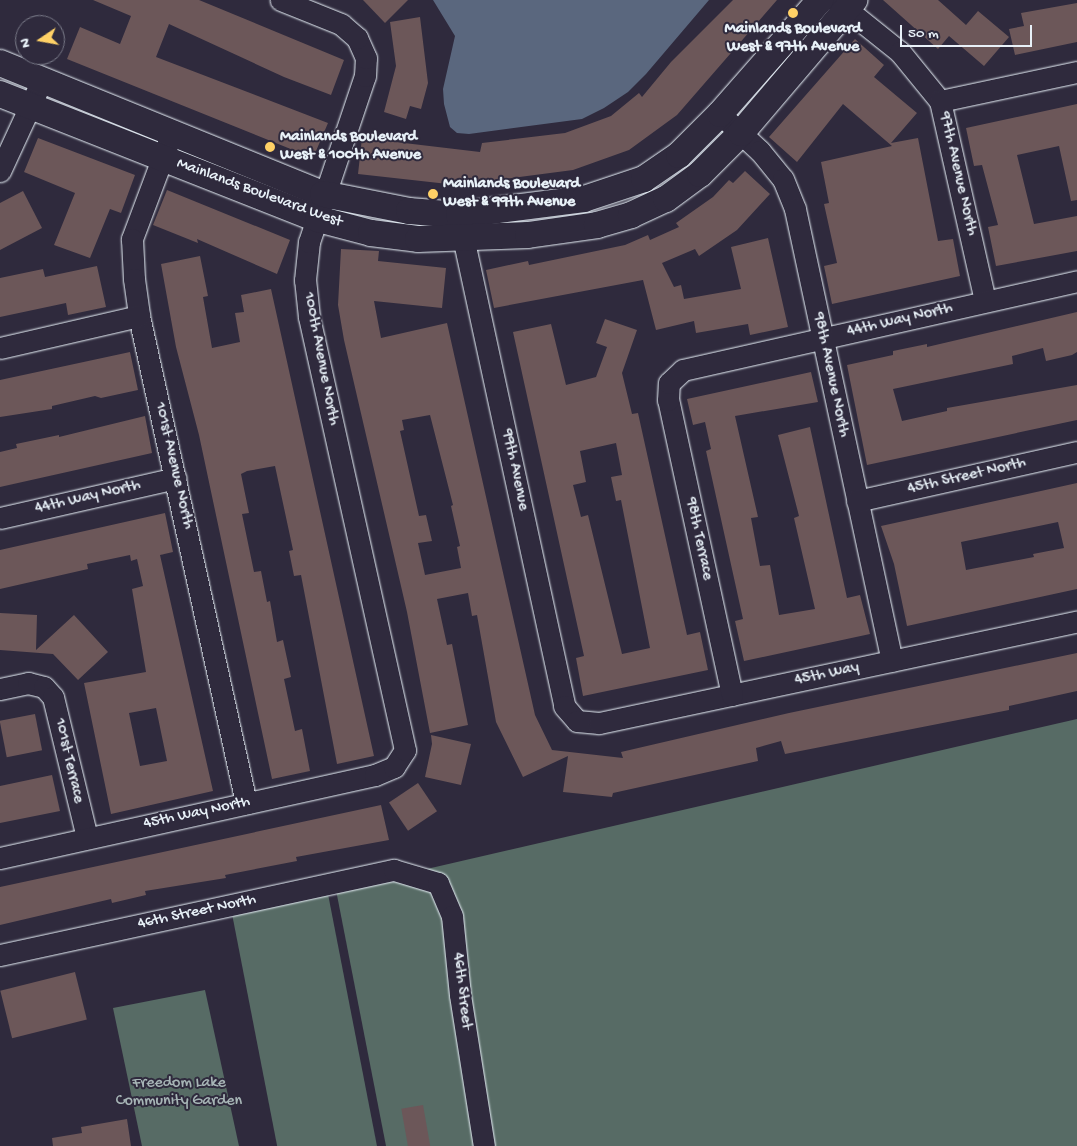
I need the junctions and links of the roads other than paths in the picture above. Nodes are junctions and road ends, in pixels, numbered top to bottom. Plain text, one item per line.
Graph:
1 (281, 0) edge
2 (820, 0) edge
3 (845, 3) edge
4 (0, 63) edge
5 (1077, 72) edge
6 (42, 80) junction
7 (0, 94) edge
8 (940, 101) junction
9 (30, 108) junction
10 (720, 114) junction
11 (171, 133) junction
12 (740, 133) junction
13 (162, 158) junction
14 (0, 171) edge
15 (321, 206) junction
16 (461, 227) junction
17 (1077, 281) edge
18 (985, 301) junction
19 (139, 316) junction
20 (822, 338) junction
21 (0, 348) edge
22 (669, 383) joint
23 (1077, 452) edge
24 (176, 478) junction
25 (857, 501) junction
26 (0, 518) edge
27 (1077, 621) edge
28 (892, 661) junction
29 (0, 688) edge
30 (732, 695) junction
31 (577, 721) joint
32 (394, 767) joint
33 (246, 803) junction
34 (87, 838) junction
35 (0, 858) edge
36 (394, 870) joint
37 (0, 955) edge
38 (484, 1146) edge

1 - 15 street, 100th Avenue North
2 - 10 street, Mainlands Boulevard West
3 - 8 street, 97th Avenue North
3 - 12 street, Mainlands Boulevard West
4 - 6 street, Mainlands Boulevard West
5 - 8 street
6 - 9 street
6 - 11 street, Mainlands Boulevard West
7 - 9 street, Mainlands Boulevard West
8 - 18 street, 97th Avenue North
9 - 13 street, Mainlands Boulevard West
9 - 14 street
10 - 12 street, 98th Avenue North
10 - 16 street, Mainlands Boulevard West
11 - 13 street, 101st Avenue North
11 - 15 street, Mainlands Boulevard West
12 - 16 street, Mainlands Boulevard West
12 - 20 street, 98th Avenue North
13 - 15 street, Mainlands Boulevard West
13 - 19 street, 101st Avenue North
15 - 16 street, Mainlands Boulevard West
15 - 32 street, 100th Avenue North
16 - 31 street, 99th Avenue
17 - 18 street, 44th Way North
18 - 20 street, 44th Way North
19 - 21 street
19 - 24 street, 101st Avenue North
20 - 22 street, 44th Way North
20 - 25 street, 98th Avenue North
22 - 30 street, 98th Terrace
23 - 25 street, 45th Street North
24 - 26 street, 44th Way North
24 - 33 street, 101st Avenue North
25 - 28 street, 98th Avenue North
27 - 28 street, 45th Way
28 - 30 street, 45th Way
29 - 34 street, 101st Terrace
30 - 31 street, 45th Way
32 - 33 street, 45th Way North
33 - 34 street, 45th Way North
34 - 35 street, 45th Way North
36 - 37 street, 46th Street North
36 - 38 street, 46th Street

